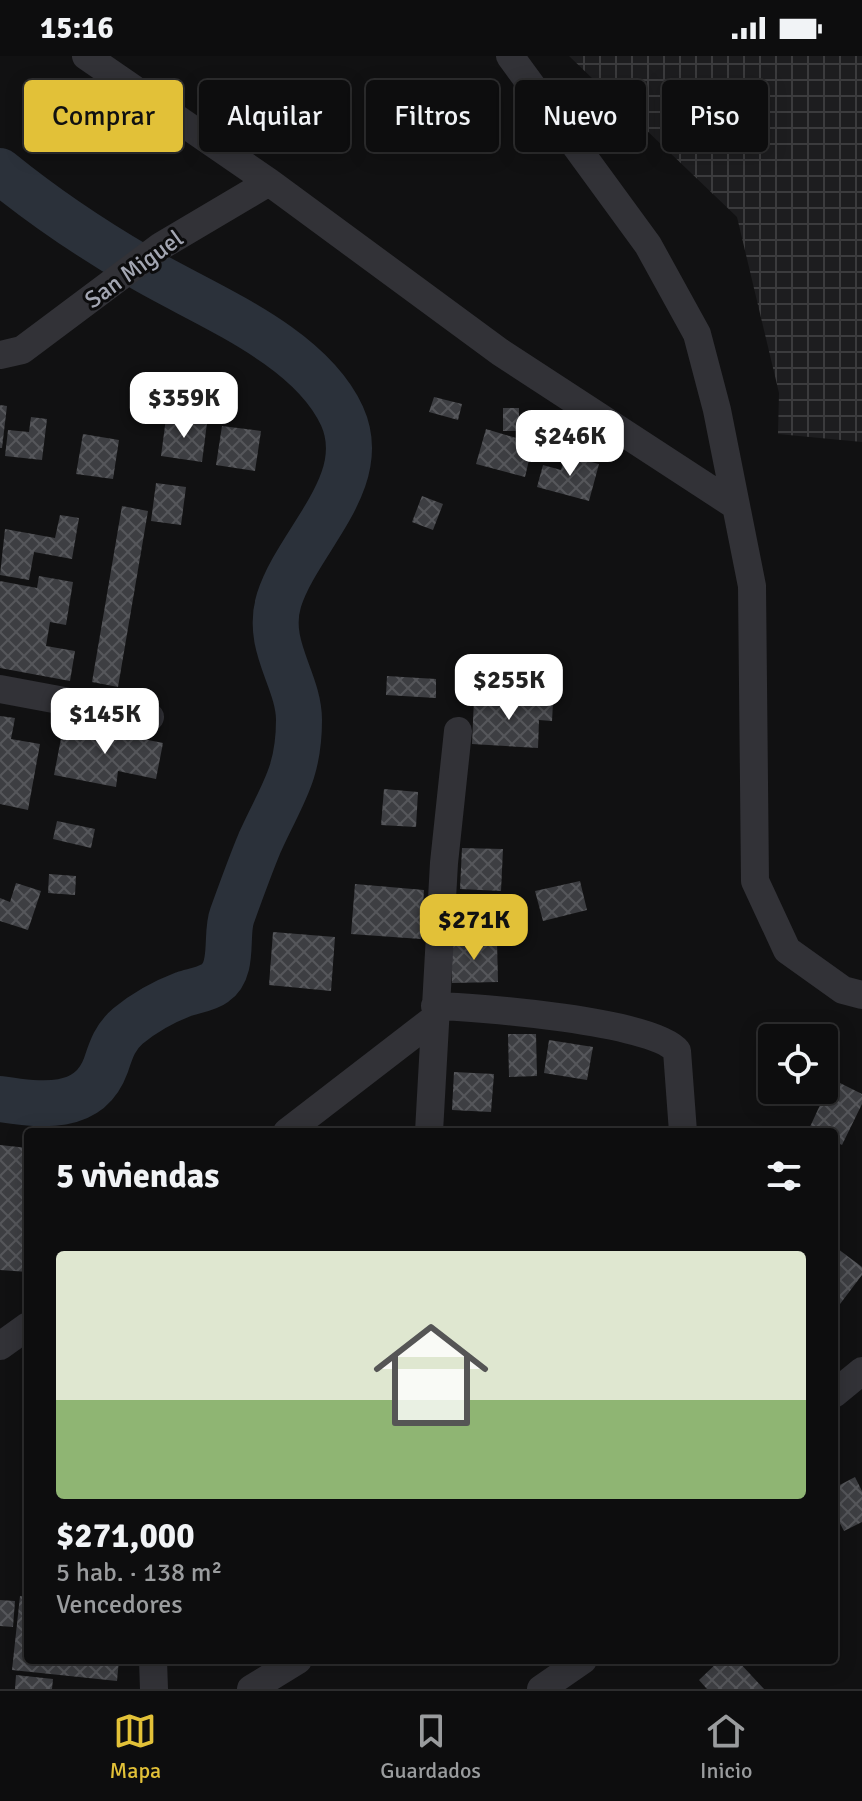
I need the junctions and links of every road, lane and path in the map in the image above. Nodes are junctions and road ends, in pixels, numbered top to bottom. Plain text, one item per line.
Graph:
1 (86, 56) edge
2 (510, 56) edge
3 (269, 182) junction
4 (0, 355) edge
5 (736, 506) junction
6 (0, 689) edge
7 (150, 717) dead end
8 (458, 731) dead end
9 (862, 995) edge
10 (435, 1012) junction
11 (292, 1128) edge
12 (429, 1128) edge
13 (683, 1128) edge
14 (24, 1329) edge
15 (0, 1346) edge
16 (862, 1371) edge
17 (838, 1391) edge
18 (153, 1664) edge
19 (292, 1664) edge
20 (577, 1664) edge
21 (154, 1689) edge
22 (251, 1689) edge
23 (541, 1689) edge

1 - 3 street
2 - 5 street
3 - 4 street, San Miguel
3 - 5 street
5 - 9 street
6 - 7 street
8 - 10 street
10 - 11 street
10 - 12 street
10 - 13 street
14 - 15 street
16 - 17 street
18 - 21 street
19 - 22 street
20 - 23 street

